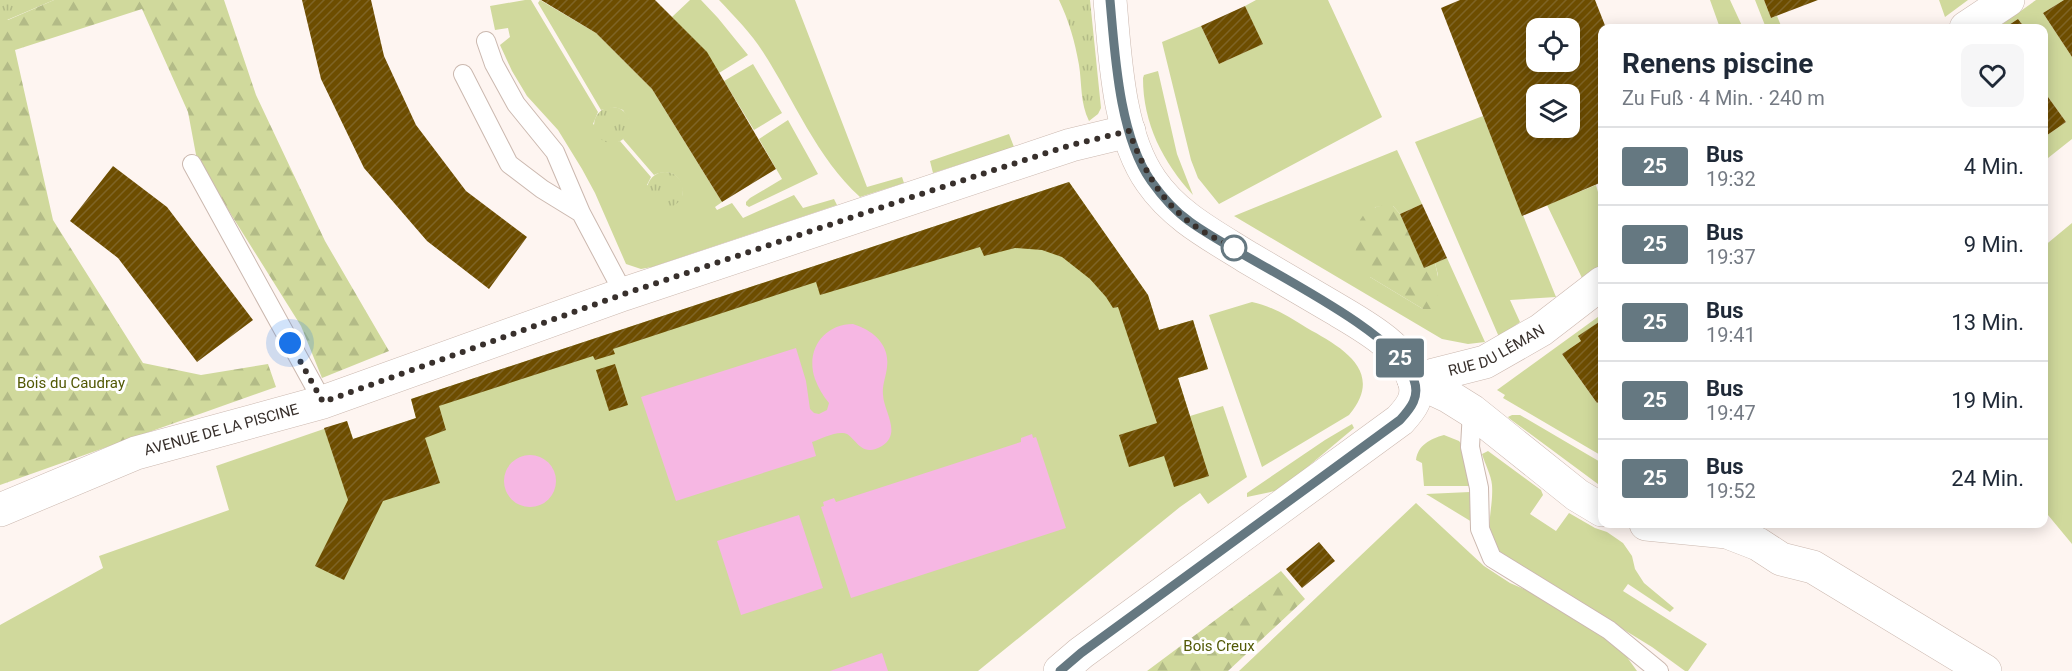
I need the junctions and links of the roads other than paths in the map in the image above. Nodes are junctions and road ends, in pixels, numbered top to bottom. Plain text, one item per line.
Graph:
1 (1110, 0) edge
2 (2008, 0) edge
3 (1972, 24) edge
4 (486, 41) dead end
5 (463, 74) dead end
6 (1129, 131) junction
7 (192, 165) dead end
8 (581, 213) junction
9 (1598, 286) edge
10 (624, 294) junction
11 (1414, 380) junction
12 (323, 402) junction
13 (1472, 411) junction
14 (1598, 508) edge
15 (0, 510) edge
16 (1686, 528) edge
17 (1060, 671) edge
18 (1659, 671) edge
19 (1985, 671) edge

1 - 6 street
2 - 3 street
4 - 8 lane
5 - 8 lane
6 - 10 street, AVENUE DE LA PISCINE
6 - 11 street
7 - 12 lane
8 - 10 lane
9 - 11 street, RUE DU LÉMAN
10 - 12 street, AVENUE DE LA PISCINE
11 - 13 street
11 - 17 street
12 - 15 street, AVENUE DE LA PISCINE
13 - 14 street
13 - 18 lane
16 - 19 street

